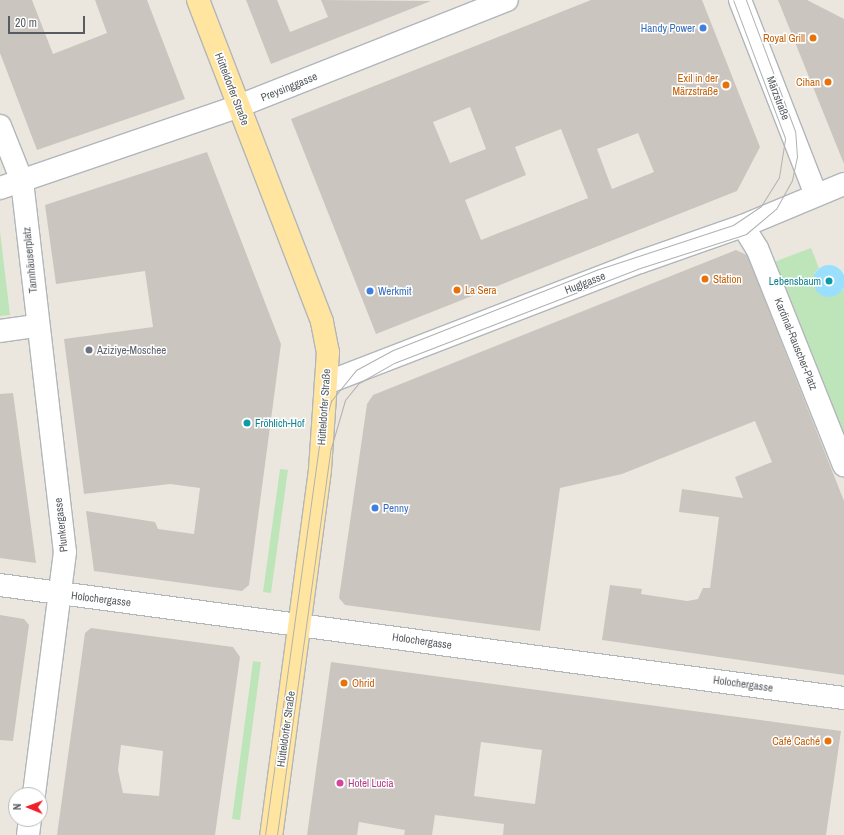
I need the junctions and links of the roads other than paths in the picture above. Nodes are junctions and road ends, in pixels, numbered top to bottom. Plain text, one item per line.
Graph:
1 (198, 0) edge
2 (507, 0) edge
3 (740, 0) edge
4 (239, 106) junction
5 (0, 126) edge
6 (22, 181) junction
7 (844, 184) edge
8 (0, 188) edge
9 (816, 195) junction
10 (743, 226) junction
11 (36, 326) junction
12 (0, 332) edge
13 (326, 383) junction
14 (844, 465) edge
15 (0, 585) edge
16 (62, 594) junction
17 (301, 624) junction
18 (844, 698) edge
19 (35, 787) edge
20 (271, 835) edge

1 - 4 main road, Hütteldorfer Straße
2 - 4 street, Preysinggasse
3 - 9 street, Märzstraße
4 - 6 street, Preysinggasse
4 - 13 main road, Hütteldorfer Straße
5 - 6 street
6 - 8 street
6 - 11 street, Tannhäuserplatz
7 - 9 street, Huglgasse
9 - 10 street, Huglgasse
10 - 13 street, Huglgasse
10 - 14 street, Kardinal-Rauscher-Platz
11 - 12 street
11 - 16 street, Plunkergasse
13 - 17 main road, Hütteldorfer Straße
15 - 16 street, Holochergasse
16 - 17 street, Holochergasse
16 - 19 street, Plunkergasse
17 - 18 street, Holochergasse
17 - 20 main road, Hütteldorfer Straße

